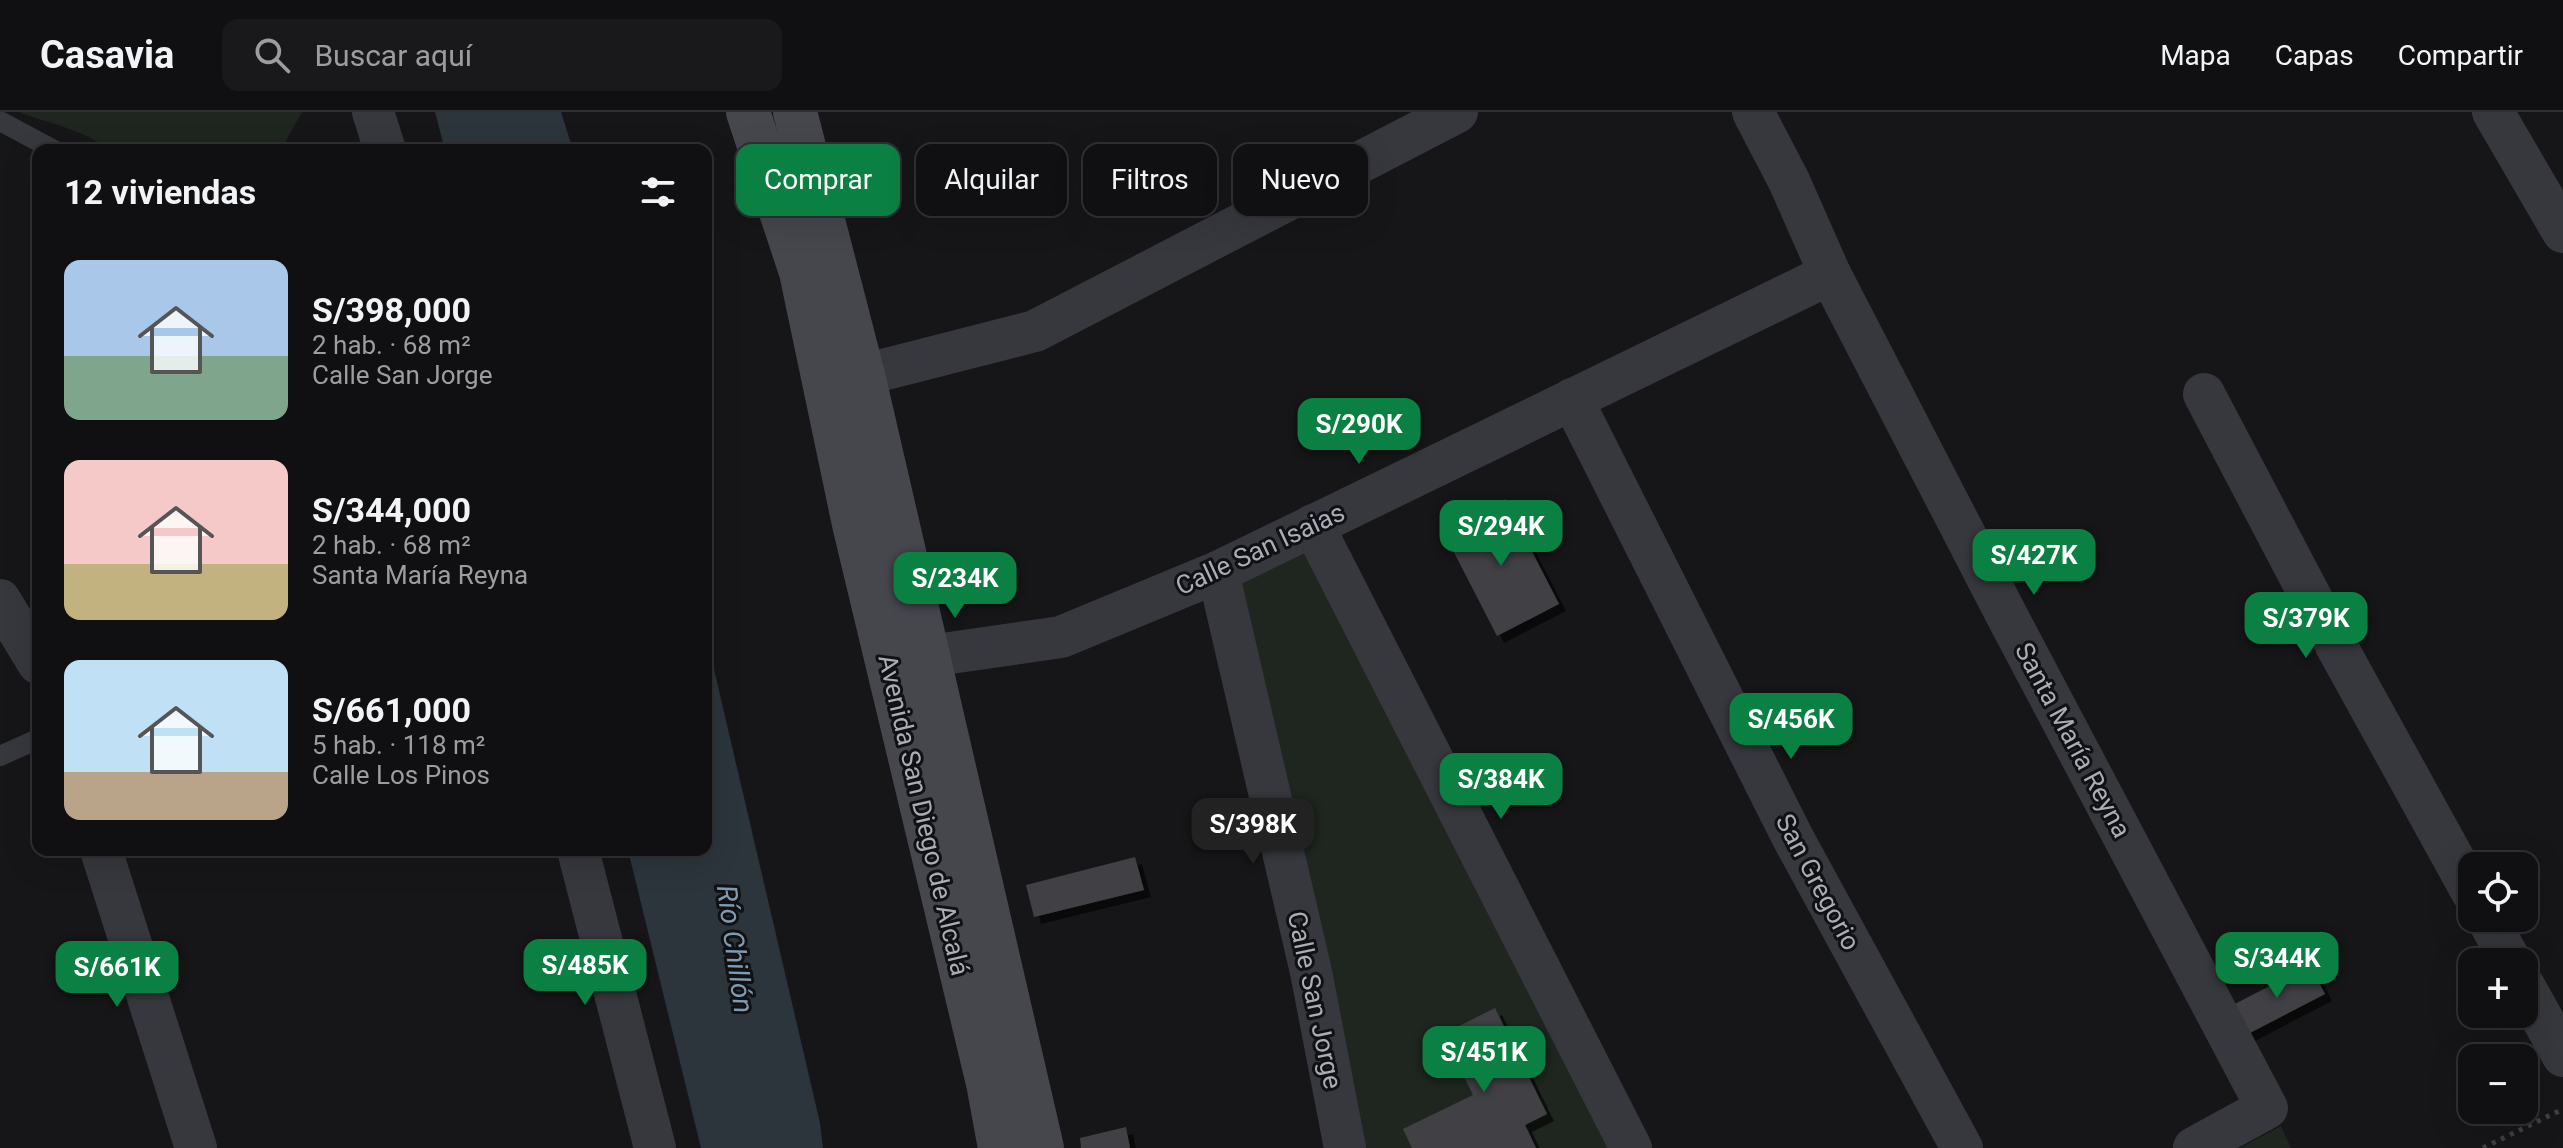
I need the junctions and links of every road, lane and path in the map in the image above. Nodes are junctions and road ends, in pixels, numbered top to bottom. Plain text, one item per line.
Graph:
1 (373, 112) edge
2 (748, 112) edge
3 (1457, 112) edge
4 (1753, 112) edge
5 (2493, 112) edge
6 (798, 113) edge
7 (0, 121) edge
8 (43, 144) edge
9 (383, 144) edge
10 (2563, 232) edge
11 (1830, 274) junction
12 (863, 375) junction
13 (2204, 394) dead end
14 (1572, 399) junction
15 (1313, 525) junction
16 (1218, 572) junction
17 (0, 600) edge
18 (32, 653) edge
19 (908, 659) junction
20 (32, 742) edge
21 (0, 756) edge
22 (103, 856) edge
23 (580, 856) edge
24 (2458, 867) edge
25 (2538, 1011) edge
26 (2563, 1056) edge
27 (2563, 1109) edge
28 (196, 1148) edge
29 (655, 1148) edge
30 (1000, 1148) edge
31 (1042, 1148) edge
32 (1345, 1148) edge
33 (1631, 1148) edge
34 (1962, 1148) edge
35 (2194, 1148) edge
36 (2483, 1148) edge

1 - 9 street
2 - 19 main road, Avenida San Diego de Alcalá
3 - 12 street
4 - 11 street, Santa María Reyna
5 - 10 street
6 - 12 main road, Avenida San Diego de Alcalá
7 - 8 lane
11 - 14 street, Calle San Isaias
11 - 35 street, Santa María Reyna
12 - 19 main road, Avenida San Diego de Alcalá
13 - 24 street
14 - 15 street, Calle San Isaias
14 - 34 street, San Gregorio
15 - 16 street, Calle San Isaias
15 - 33 street
16 - 19 street, Calle San Isaias
16 - 32 street, Calle San Jorge
17 - 18 street
19 - 30 main road, Avenida San Diego de Alcalá
19 - 31 main road, Avenida San Diego de Alcalá
20 - 21 lane
22 - 28 street
23 - 29 street
25 - 26 street
27 - 36 path

